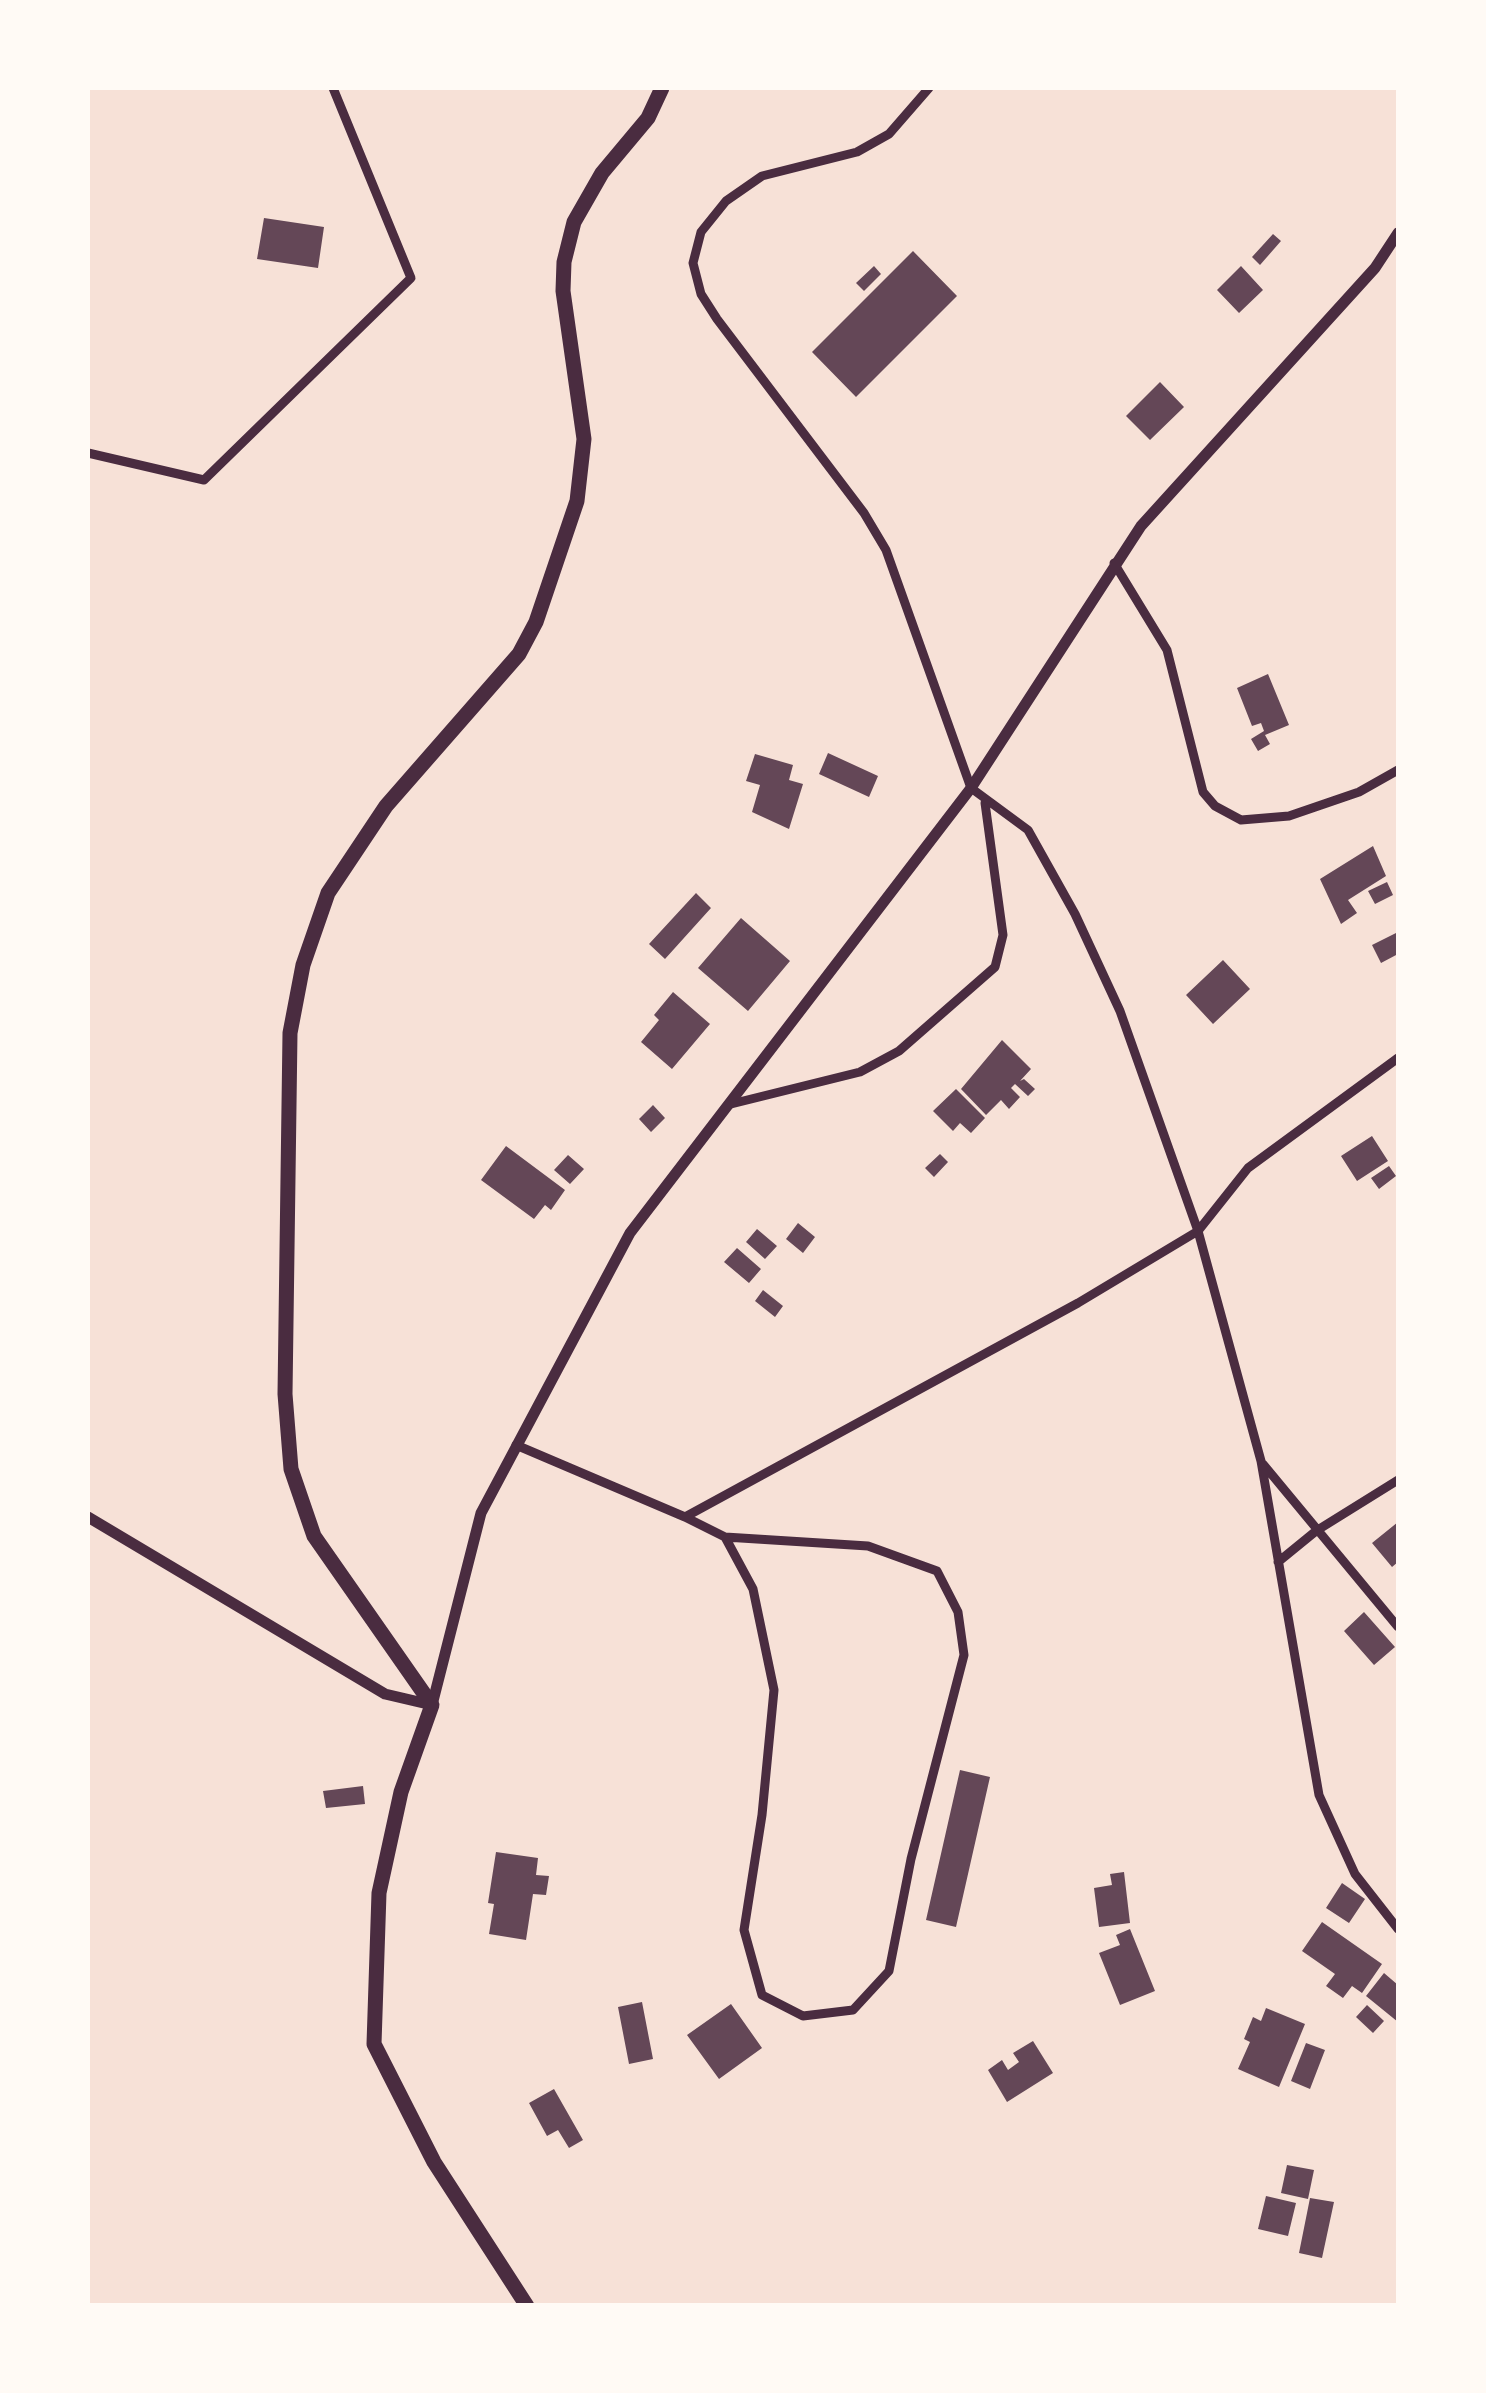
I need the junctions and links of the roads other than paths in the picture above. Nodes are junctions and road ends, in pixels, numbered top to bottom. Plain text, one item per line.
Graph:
1 (333, 88) edge
2 (662, 88) edge
3 (929, 88) edge
4 (1398, 233) edge
5 (88, 452) edge
6 (1114, 563) junction
7 (1398, 770) edge
8 (971, 788) junction
9 (985, 802) junction
10 (1398, 1058) edge
11 (731, 1104) junction
12 (1198, 1230) junction
13 (516, 1446) junction
14 (1261, 1460) junction
15 (1398, 1480) edge
16 (685, 1516) junction
17 (88, 1517) edge
18 (1316, 1531) junction
19 (725, 1536) junction
20 (1278, 1562) junction
21 (1398, 1627) edge
22 (432, 1705) junction
23 (1398, 1929) edge
24 (527, 2306) edge

1 - 5 street
2 - 22 highway
3 - 8 street
4 - 6 street
6 - 7 street
6 - 8 street
8 - 9 street
8 - 11 street
9 - 11 street
9 - 12 street
10 - 12 street
11 - 13 street
12 - 14 street
12 - 16 street
13 - 16 street
13 - 22 street
14 - 18 street
14 - 20 street
15 - 18 street
16 - 19 street
17 - 22 street
18 - 20 street
18 - 21 street
19 - 19 street
20 - 23 street
22 - 24 highway

